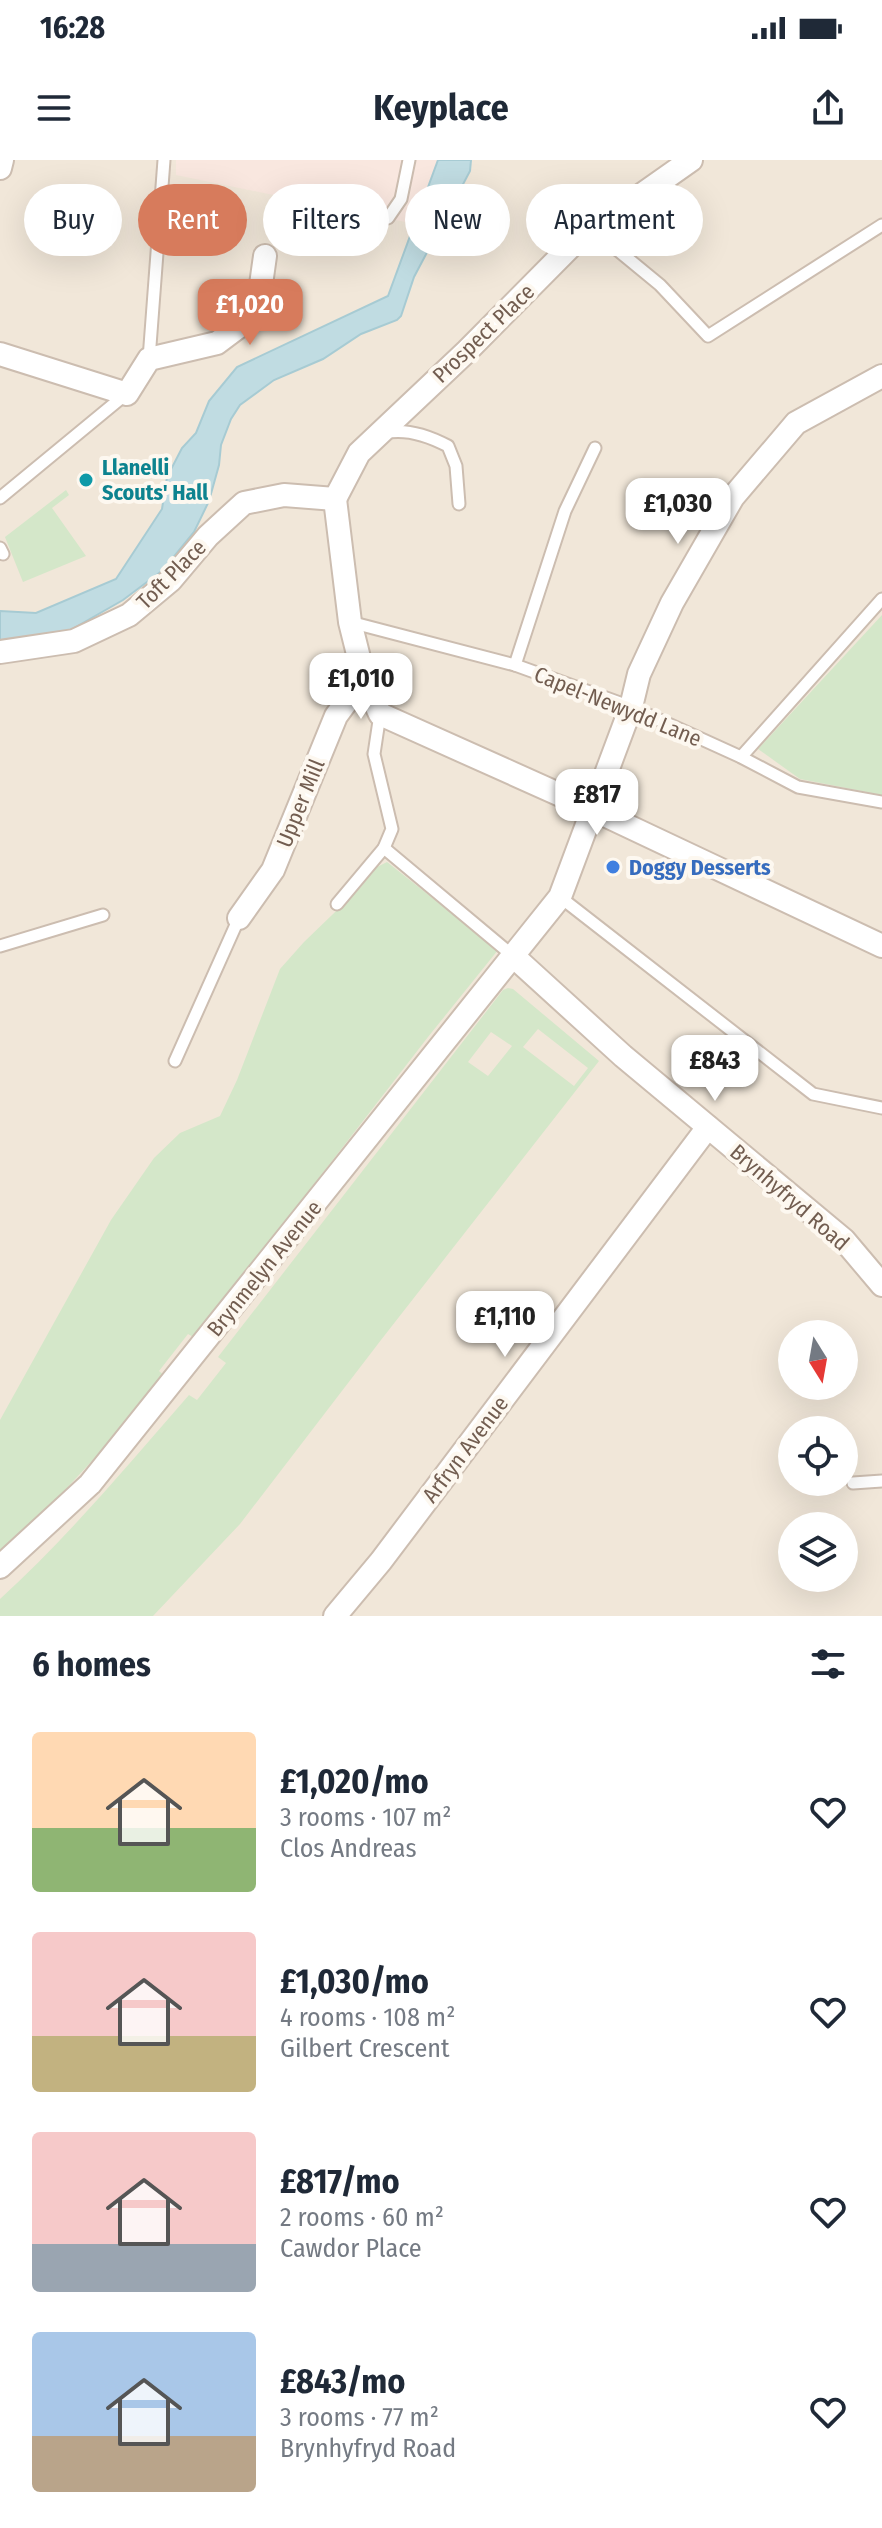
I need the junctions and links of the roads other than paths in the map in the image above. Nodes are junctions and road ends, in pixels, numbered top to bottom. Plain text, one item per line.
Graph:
1 (2, 160) edge
2 (164, 160) edge
3 (409, 160) edge
4 (691, 160) edge
5 (0, 168) edge
6 (657, 184) edge
7 (389, 217) edge
8 (882, 225) edge
9 (265, 256) dead end
10 (561, 256) edge
11 (625, 256) edge
12 (0, 354) edge
13 (149, 359) junction
14 (882, 376) edge
15 (127, 394) junction
16 (377, 434) junction
17 (595, 448) dead end
18 (0, 498) edge
19 (335, 499) junction
20 (459, 504) dead end
21 (882, 599) edge
22 (350, 622) junction
23 (0, 652) edge
24 (515, 665) junction
25 (364, 678) junction
26 (631, 707) junction
27 (380, 714) junction
28 (741, 757) junction
29 (882, 802) edge
30 (594, 810) junction
31 (384, 848) junction
32 (560, 897) junction
33 (337, 904) dead end
34 (103, 915) dead end
35 (239, 918) joint
36 (0, 946) edge
37 (882, 946) edge
38 (512, 955) junction
39 (175, 1061) dead end
40 (882, 1108) edge
41 (708, 1127) junction
42 (882, 1285) edge
43 (882, 1481) edge
44 (858, 1483) edge
45 (0, 1567) edge
46 (335, 1616) edge

1 - 5 street
2 - 13 lane
3 - 7 lane
4 - 6 street, Prospect Place
8 - 11 lane
9 - 13 street
10 - 16 street, Prospect Place
12 - 15 street
13 - 15 street
14 - 26 street, Brynmelyn Avenue
15 - 18 lane
16 - 19 street, Prospect Place
16 - 20 lane
17 - 24 lane
19 - 22 street
19 - 23 street, Toft Place
21 - 28 lane
22 - 24 lane, Capel-Newydd Lane
22 - 25 street
24 - 26 lane, Capel-Newydd Lane
25 - 27 street
25 - 35 street, Upper Mill
26 - 28 lane, Capel-Newydd Lane
26 - 30 street, Brynmelyn Avenue
27 - 30 street
27 - 31 lane
28 - 29 lane, Capel-Newydd Lane
30 - 32 street, Brynmelyn Avenue
30 - 37 street
31 - 33 lane
31 - 38 lane
32 - 38 street, Brynmelyn Avenue
32 - 40 lane
34 - 36 lane
35 - 39 lane
38 - 41 street, Brynhyfryd Road
38 - 45 street, Brynmelyn Avenue
41 - 42 street, Brynhyfryd Road
41 - 46 street, Arfryn Avenue
43 - 44 lane

